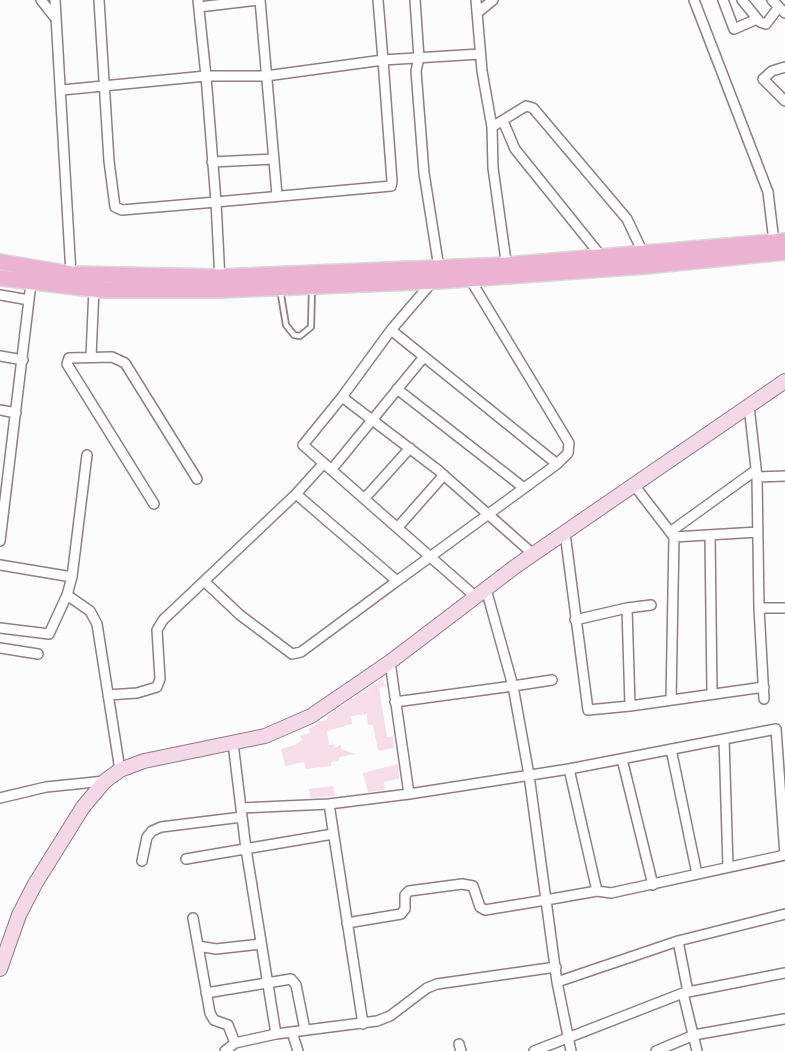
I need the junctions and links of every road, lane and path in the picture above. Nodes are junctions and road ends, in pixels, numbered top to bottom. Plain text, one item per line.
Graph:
1 (41, 0) edge
2 (55, 0) edge
3 (99, 0) edge
4 (259, 0) edge
5 (378, 0) edge
6 (415, 0) edge
7 (476, 0) edge
8 (493, 0) edge
9 (694, 0) edge
10 (723, 0) edge
11 (742, 0) edge
12 (772, 0) edge
13 (199, 3) edge
14 (781, 11) edge
15 (477, 13) junction
16 (757, 19) junction
17 (56, 20) junction
18 (480, 54) junction
19 (419, 58) junction
20 (383, 60) junction
21 (785, 67) edge
22 (206, 76) junction
23 (267, 76) junction
24 (105, 86) junction
25 (62, 90) junction
26 (785, 100) edge
27 (502, 121) junction
28 (492, 128) junction
29 (274, 159) junction
30 (212, 162) junction
31 (277, 195) junction
32 (216, 202) junction
33 (781, 245) edge
34 (727, 252) junction
35 (643, 253) junction
36 (601, 256) junction
37 (0, 262) edge
38 (71, 264) junction
39 (507, 271) junction
40 (436, 274) junction
41 (0, 278) edge
42 (470, 279) junction
43 (31, 283) junction
44 (220, 283) junction
45 (312, 286) junction
46 (279, 288) junction
47 (94, 290) junction
48 (0, 295) edge
49 (29, 300) junction
50 (391, 330) junction
51 (0, 356) edge
52 (91, 356) junction
53 (423, 358) junction
54 (23, 360) junction
55 (785, 381) edge
56 (397, 389) junction
57 (342, 397) junction
58 (749, 406) junction
59 (0, 410) edge
60 (16, 413) junction
61 (370, 419) junction
62 (410, 448) junction
63 (87, 455) dead end
64 (324, 463) junction
65 (557, 464) junction
66 (332, 469) junction
67 (756, 474) junction
68 (444, 475) junction
69 (785, 476) edge
70 (197, 479) dead end
71 (634, 485) junction
72 (524, 488) junction
73 (296, 494) junction
74 (365, 498) junction
75 (154, 504) dead end
76 (2, 513) edge
77 (487, 514) junction
78 (398, 527) junction
79 (565, 532) junction
80 (758, 532) junction
81 (672, 534) junction
82 (710, 535) junction
83 (0, 541) edge
84 (533, 554) junction
85 (431, 556) junction
86 (0, 566) edge
87 (72, 577) junction
88 (398, 580) junction
89 (205, 582) junction
90 (481, 593) junction
91 (67, 595) junction
92 (651, 605) dead end
93 (627, 608) junction
94 (759, 608) junction
95 (785, 608) edge
96 (575, 620) junction
97 (0, 628) edge
98 (0, 648) edge
99 (38, 654) dead end
100 (390, 662) junction
101 (552, 680) dead end
102 (513, 686) junction
103 (764, 687) junction
104 (712, 694) junction
105 (108, 695) junction
106 (765, 699) dead end
107 (671, 700) junction
108 (395, 702) junction
109 (630, 706) junction
110 (780, 728) edge
111 (724, 739) junction
112 (233, 743) junction
113 (671, 749) junction
114 (622, 759) junction
115 (569, 769) junction
116 (120, 770) junction
117 (529, 775) junction
118 (105, 781) junction
119 (409, 794) junction
120 (0, 798) edge
121 (329, 804) junction
122 (783, 808) edge
123 (242, 812) junction
124 (333, 834) junction
125 (246, 849) junction
126 (785, 855) edge
127 (186, 858) dead end
128 (142, 861) dead end
129 (728, 867) junction
130 (697, 874) junction
131 (653, 885) junction
132 (597, 891) junction
133 (546, 900) junction
134 (785, 914) edge
135 (193, 918) dead end
136 (347, 923) junction
137 (678, 941) junction
138 (261, 944) junction
139 (198, 946) junction
140 (556, 966) junction
141 (0, 969) edge
142 (785, 973) edge
143 (268, 982) junction
144 (557, 982) junction
145 (686, 992) junction
146 (206, 993) junction
147 (784, 1019) edge
148 (363, 1024) junction
149 (304, 1030) junction
150 (292, 1032) junction
151 (276, 1034) junction
152 (694, 1035) junction
153 (568, 1038) junction
154 (235, 1042) junction
155 (225, 1051) edge
156 (298, 1051) edge
157 (534, 1051) edge
158 (572, 1051) edge
159 (656, 1051) edge
160 (697, 1051) edge

1 - 17 street
2 - 17 street
3 - 24 street
4 - 13 street
4 - 23 street
5 - 20 street
6 - 19 street
7 - 15 street
8 - 15 street
9 - 33 street
10 - 16 street
11 - 16 street
12 - 14 street
13 - 22 street
14 - 16 street
15 - 18 street
17 - 25 street
18 - 19 street
18 - 28 street
19 - 20 street
19 - 40 street
20 - 23 street
20 - 31 street
21 - 26 street
22 - 23 street
22 - 24 street
22 - 30 street
23 - 29 street
24 - 25 street
24 - 32 street
25 - 38 street
27 - 28 street
27 - 35 street
27 - 36 street
28 - 39 street
29 - 30 street
29 - 31 street
30 - 32 street
31 - 32 street
32 - 44 street
33 - 34 main road
34 - 35 main road
34 - 39 main road
35 - 36 main road
36 - 39 main road
37 - 38 main road
38 - 44 main road
39 - 40 main road
39 - 42 main road
40 - 42 main road
40 - 44 main road
40 - 45 main road
40 - 50 street
41 - 43 main road
42 - 65 street
43 - 47 main road
43 - 49 street
44 - 46 main road
44 - 47 main road
45 - 46 main road
45 - 46 lane
47 - 52 street
48 - 49 street
49 - 54 street
50 - 53 street
50 - 57 street
51 - 54 street
52 - 70 street
52 - 75 street
53 - 56 street
53 - 65 street
54 - 60 street
55 - 58 main road
56 - 61 street
56 - 72 street
57 - 61 street
57 - 64 street
58 - 67 street
58 - 71 main road
59 - 60 street
60 - 76 street
61 - 62 street
61 - 66 street
62 - 68 street
62 - 74 street
63 - 87 street
64 - 66 street
64 - 73 street
65 - 72 street
66 - 74 street
67 - 69 street
67 - 80 street
67 - 81 street
68 - 77 street
68 - 78 street
71 - 79 main road
71 - 81 street
72 - 77 street
73 - 88 street
73 - 89 street
74 - 78 street
76 - 83 street
77 - 84 street
77 - 85 street
78 - 85 street
79 - 84 main road
79 - 96 street
80 - 82 street
80 - 94 street
81 - 82 street
81 - 107 street
82 - 104 street
84 - 90 main road
85 - 88 street
85 - 90 street
86 - 87 street
87 - 91 street
88 - 89 street
89 - 105 street
90 - 100 main road
90 - 102 street
91 - 97 street
91 - 105 street
92 - 93 street
93 - 96 street
93 - 109 street
94 - 95 street
94 - 103 street
96 - 109 street
98 - 99 street
100 - 108 street
100 - 112 main road
101 - 102 street
102 - 108 street
102 - 117 street
103 - 104 street
103 - 106 street
104 - 107 street
105 - 116 street
107 - 109 street
108 - 119 street
110 - 111 street
110 - 122 street
111 - 113 street
111 - 129 street
112 - 116 main road
112 - 123 street
113 - 114 street
113 - 130 street
114 - 115 street
114 - 131 street
115 - 117 street
115 - 132 street
116 - 118 main road
117 - 119 street
117 - 133 street
118 - 120 street
118 - 141 main road
119 - 121 street
121 - 123 street
121 - 124 street
122 - 126 street
123 - 125 street
123 - 128 street
124 - 125 street
124 - 136 street
125 - 127 street
125 - 138 street
126 - 129 street
129 - 130 street
130 - 131 street
131 - 132 street
132 - 133 street
133 - 136 street
133 - 140 street
134 - 137 street
135 - 139 street
136 - 148 street
137 - 144 street
137 - 145 street
138 - 139 street
138 - 143 street
139 - 146 street
140 - 144 street
140 - 148 street
142 - 145 street
143 - 146 street
143 - 149 street
143 - 151 street
144 - 153 street
145 - 152 street
145 - 153 street
146 - 154 street
147 - 152 street
148 - 149 street
149 - 150 street
150 - 151 street
150 - 156 street
151 - 154 street
152 - 159 street
152 - 160 street
153 - 157 street
153 - 158 street
154 - 155 street

